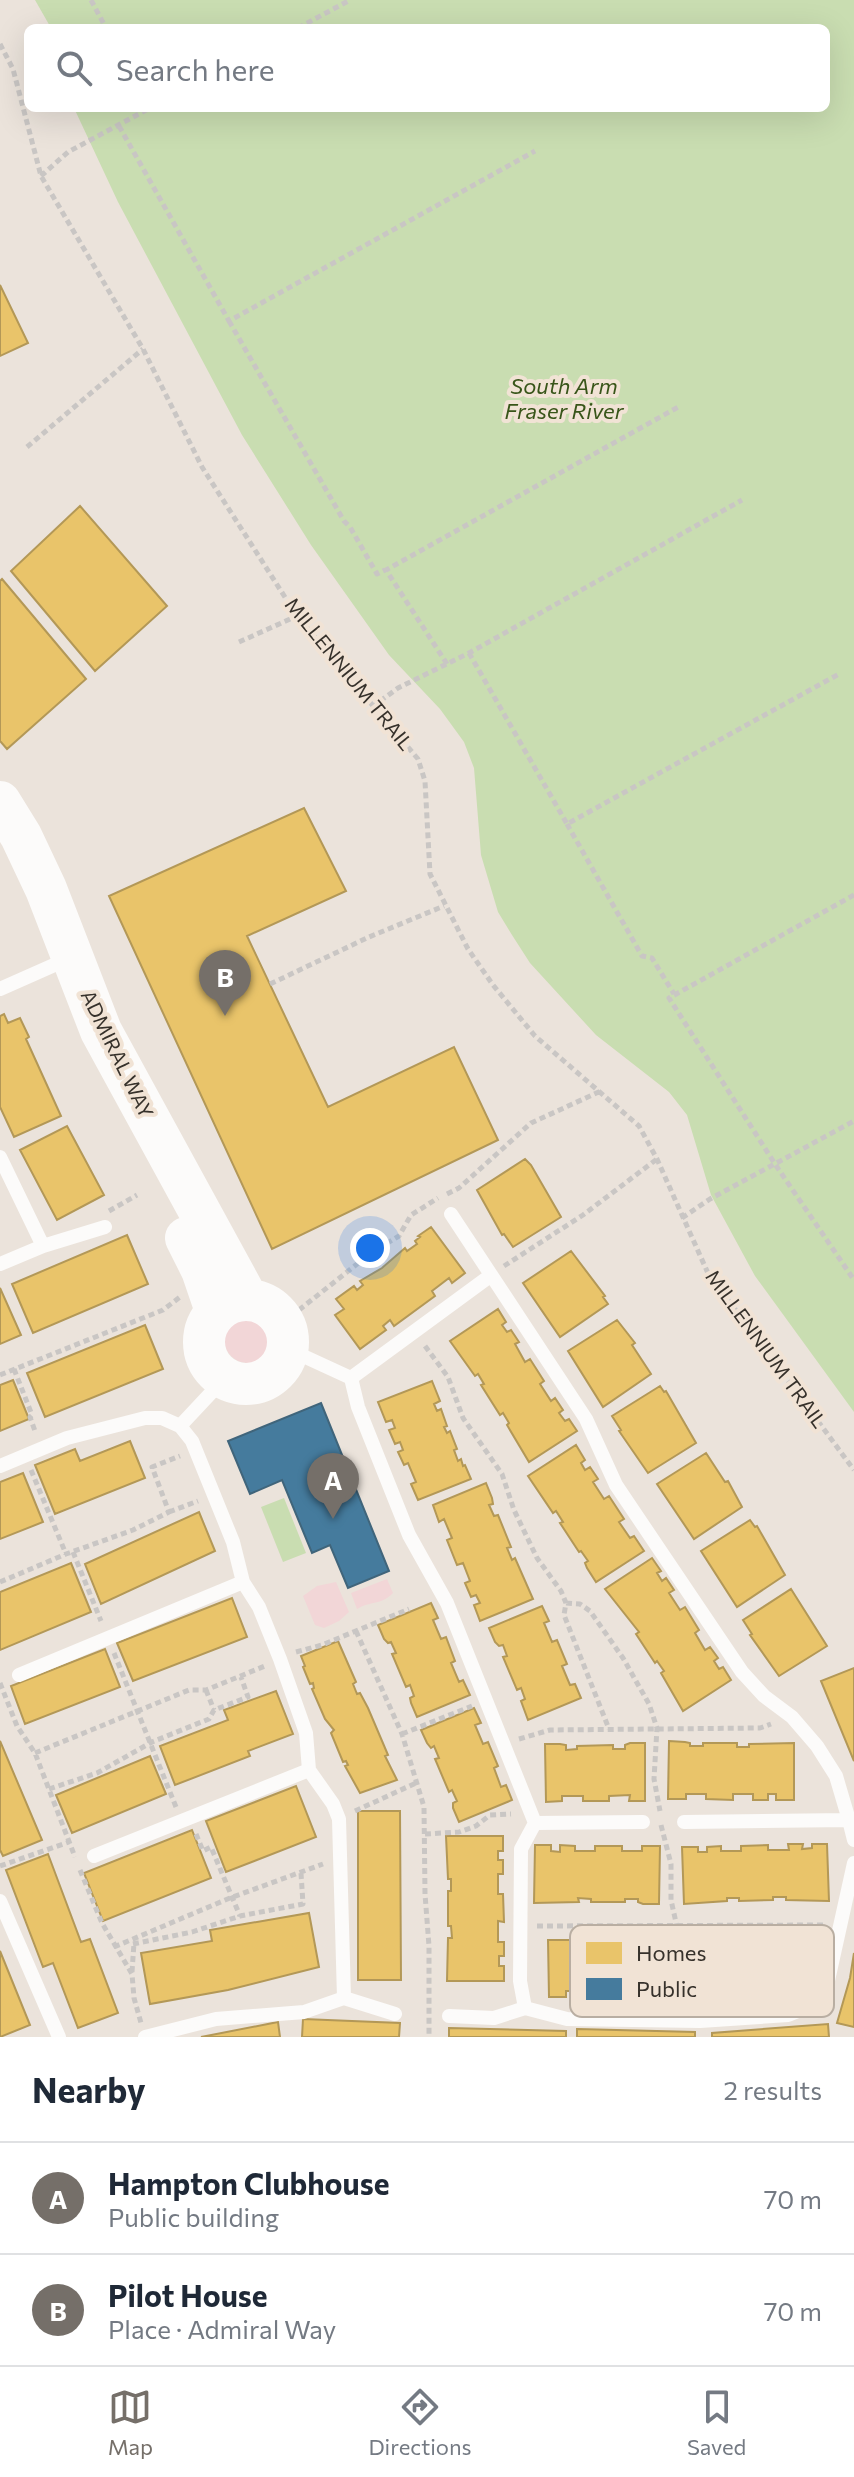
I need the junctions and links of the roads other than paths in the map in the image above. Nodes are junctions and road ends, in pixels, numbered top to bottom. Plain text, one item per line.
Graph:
1 (0, 802) edge
2 (0, 852) edge
3 (60, 962) junction
4 (0, 989) edge
5 (0, 1157) edge
6 (451, 1214) dead end
7 (105, 1227) road end
8 (43, 1246) junction
9 (0, 1264) edge
10 (490, 1276) junction
11 (217, 1301) junction
12 (288, 1349) junction
13 (351, 1378) junction
14 (224, 1379) junction
15 (180, 1426) junction
16 (0, 1466) edge
17 (243, 1582) junction
18 (19, 1675) dead end
19 (309, 1770) junction
20 (533, 1818) junction
21 (849, 1820) junction
22 (643, 1822) dead end
23 (684, 1822) dead end
24 (854, 1840) edge
25 (94, 1856) dead end
26 (854, 1863) edge
27 (0, 1901) edge
28 (834, 1958) edge
29 (344, 1998) junction
30 (525, 2008) junction
31 (395, 2014) dead end
32 (449, 2016) dead end
33 (752, 2017) edge
34 (59, 2037) edge
35 (145, 2037) edge

1 - 3 street, ADMIRAL WAY
2 - 3 street, ADMIRAL WAY
3 - 4 lane
3 - 11 street, ADMIRAL WAY
5 - 8 lane
6 - 10 lane
7 - 8 lane
8 - 9 lane
10 - 13 lane
10 - 21 lane
11 - 12 street
11 - 14 street
12 - 13 lane
12 - 14 street
13 - 20 lane
14 - 15 lane
15 - 16 lane
15 - 17 lane
17 - 18 lane
17 - 19 lane
19 - 25 lane
19 - 29 lane
20 - 22 lane
20 - 30 lane
21 - 23 lane
21 - 24 lane
26 - 28 lane
27 - 34 lane
29 - 31 lane
29 - 35 lane
30 - 32 lane
30 - 33 lane

